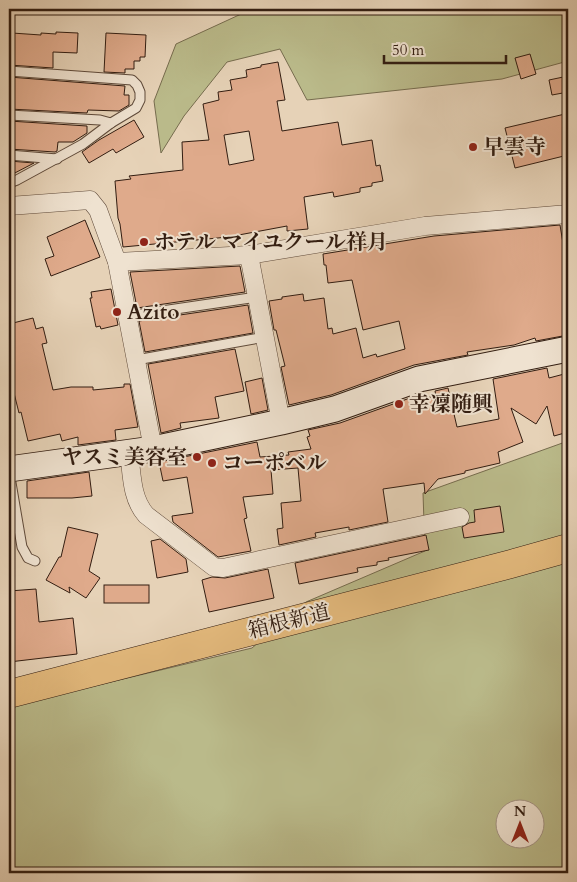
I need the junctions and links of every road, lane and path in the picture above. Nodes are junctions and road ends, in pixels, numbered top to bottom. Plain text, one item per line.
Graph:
1 (9, 71) edge
2 (9, 115) edge
3 (111, 123) junction
4 (9, 155) edge
5 (56, 159) junction
6 (9, 183) edge
7 (9, 206) edge
8 (568, 214) edge
9 (249, 255) junction
10 (117, 262) junction
11 (257, 297) junction
12 (128, 316) junction
13 (265, 338) junction
14 (568, 349) edge
15 (136, 360) junction
16 (281, 422) junction
17 (141, 450) junction
18 (9, 469) edge
19 (460, 517) dead end
20 (568, 548) edge
21 (35, 561) dead end
22 (9, 694) edge

1 - 3 lane
2 - 3 lane
3 - 5 lane
4 - 5 lane
5 - 6 lane
7 - 10 street
8 - 9 street
9 - 10 street
9 - 11 street
10 - 12 street
11 - 12 lane
11 - 13 street
12 - 15 street
13 - 15 lane
13 - 16 street
14 - 16 main road
15 - 17 street
16 - 17 main road
17 - 18 main road
17 - 19 street
18 - 21 lane
20 - 22 highway, 箱根新道

